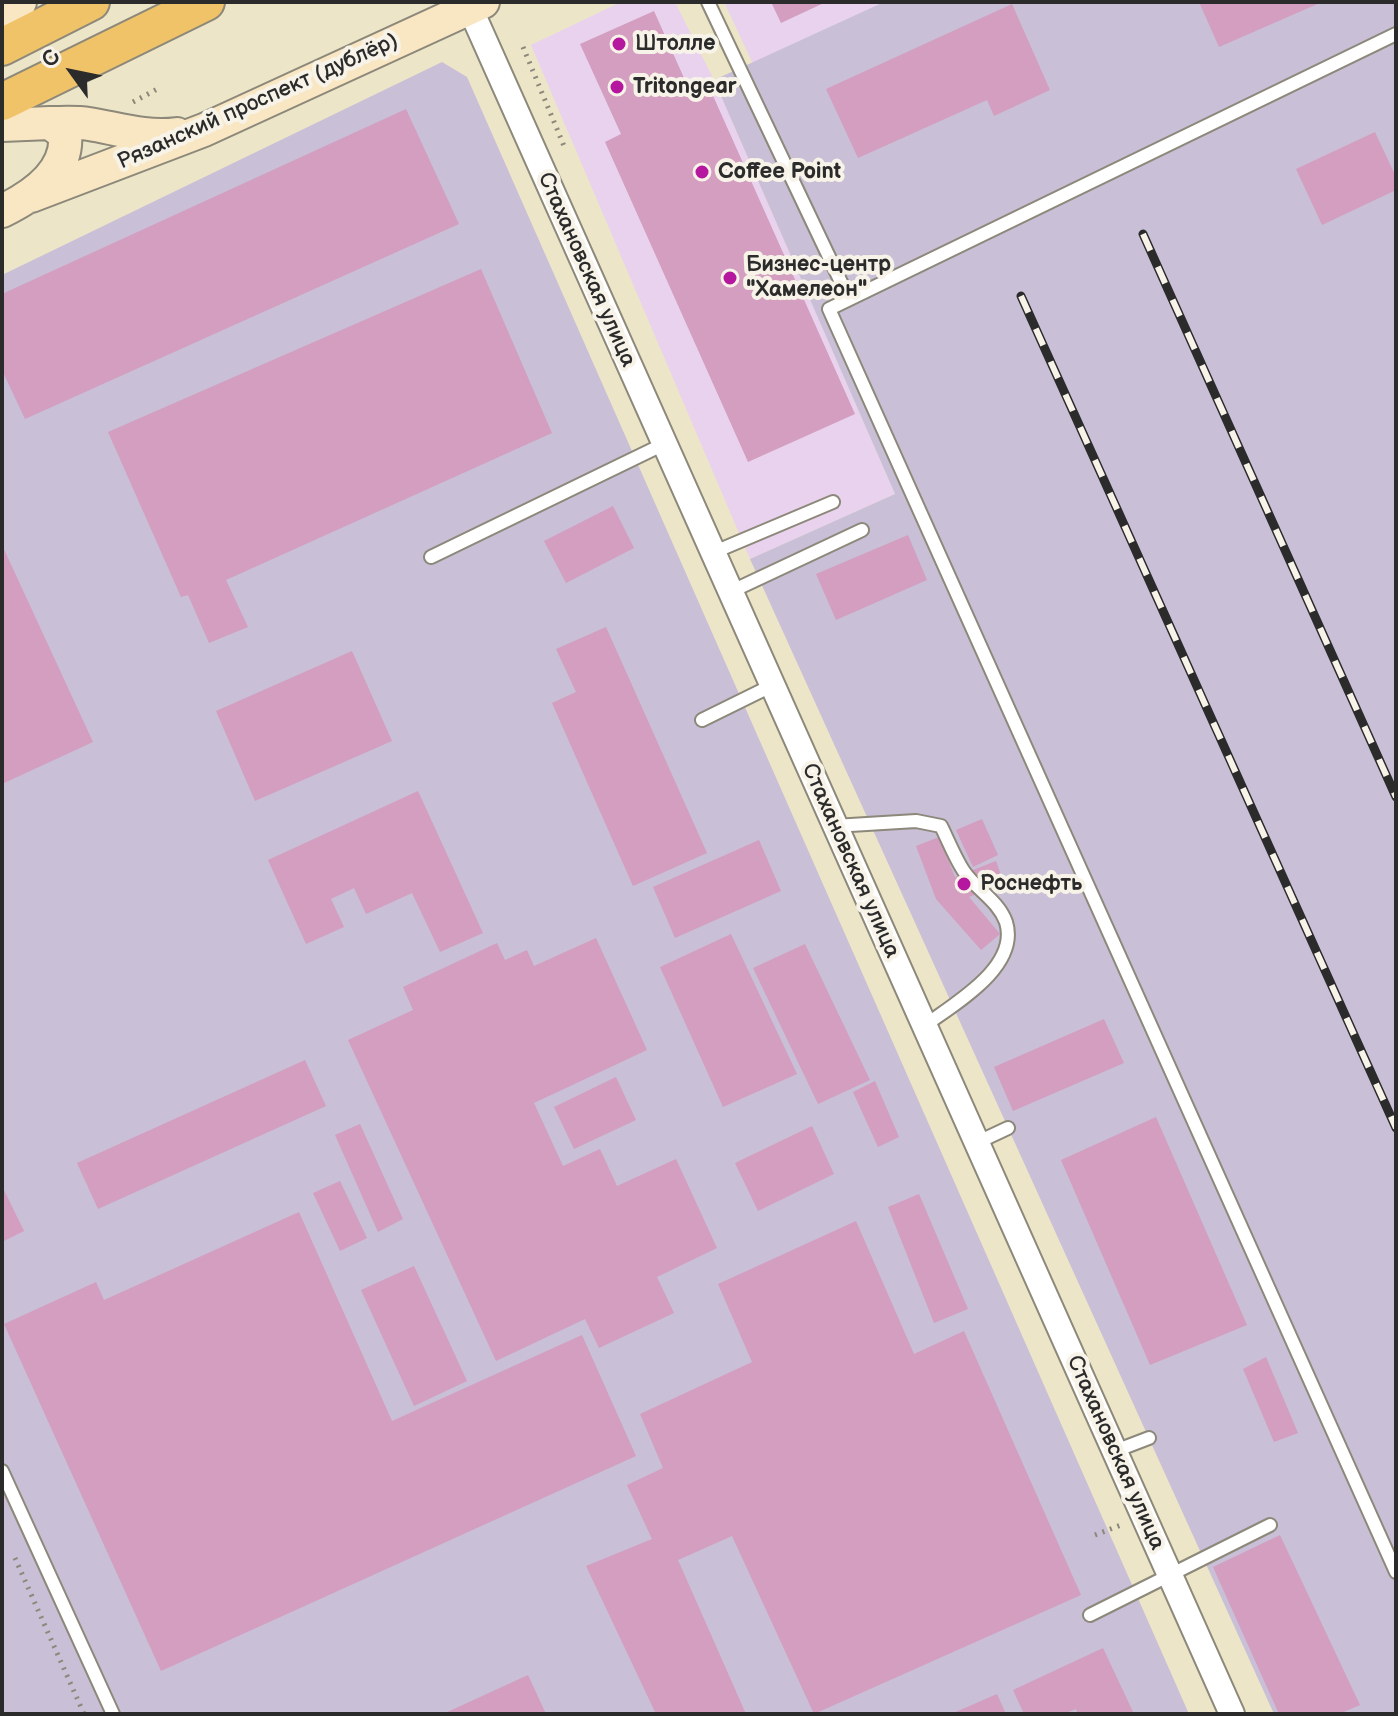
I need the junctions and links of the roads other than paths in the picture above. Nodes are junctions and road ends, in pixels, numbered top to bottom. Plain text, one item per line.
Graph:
1 (20, 2) edge
2 (91, 2) edge
3 (206, 2) edge
4 (708, 2) edge
5 (476, 5) edge
6 (2, 27) edge
7 (1396, 34) edge
8 (2, 47) edge
9 (2, 102) edge
10 (50, 123) junction
11 (2, 125) edge
12 (204, 130) junction
13 (31, 196) junction
14 (2, 211) edge
15 (849, 299) junction
16 (664, 444) junction
17 (833, 502) dead end
18 (862, 530) dead end
19 (712, 553) junction
20 (431, 557) dead end
21 (730, 592) junction
22 (771, 686) junction
23 (702, 720) dead end
24 (834, 826) junction
25 (924, 1026) junction
26 (1008, 1128) dead end
27 (976, 1143) junction
28 (1149, 1438) dead end
29 (1115, 1451) junction
30 (2, 1471) edge
31 (1270, 1525) dead end
32 (1396, 1572) edge
33 (1170, 1575) junction
34 (1090, 1615) dead end
35 (113, 1714) edge
36 (1232, 1714) edge

1 - 6 main road
2 - 8 main road
3 - 9 main road
4 - 15 lane
5 - 12 main road, Рязанский проспект (дублёр)
5 - 16 street, Стахановская улица
7 - 15 lane
10 - 11 main road
10 - 12 main road
10 - 13 main road
12 - 13 main road, Рязанский проспект (дублёр)
13 - 14 main road
15 - 32 lane
16 - 19 street, Стахановская улица
16 - 20 lane
17 - 19 lane
18 - 21 lane
19 - 21 street, Стахановская улица
21 - 22 street, Стахановская улица
22 - 23 lane
22 - 24 street, Стахановская улица
24 - 25 street, Стахановская улица
24 - 25 lane
25 - 27 street, Стахановская улица
26 - 27 lane
27 - 29 street, Стахановская улица
28 - 29 lane
29 - 33 street, Стахановская улица
30 - 35 lane
31 - 33 lane
33 - 34 lane
33 - 36 street, Стахановская улица

